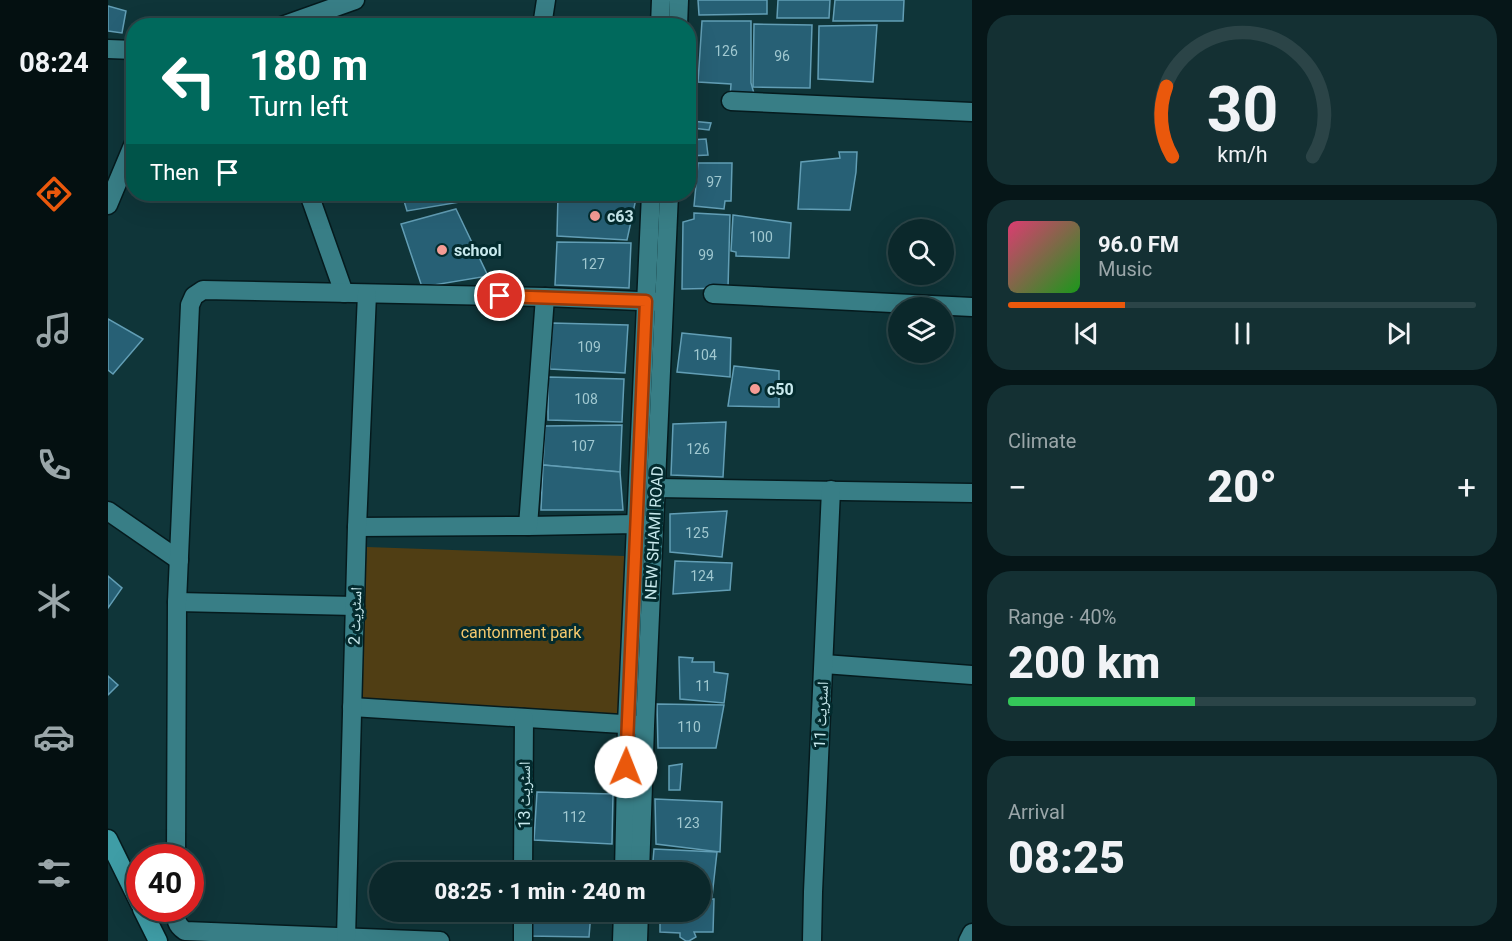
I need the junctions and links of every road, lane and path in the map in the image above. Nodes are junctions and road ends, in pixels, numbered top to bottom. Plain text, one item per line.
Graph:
1 (355, 0) edge
2 (546, 0) edge
3 (661, 0) edge
4 (679, 0) edge
5 (304, 18) edge
6 (543, 18) edge
7 (660, 18) edge
8 (678, 18) edge
9 (108, 49) edge
10 (126, 50) edge
11 (731, 101) dead end
12 (972, 112) edge
13 (126, 162) edge
14 (311, 201) edge
15 (651, 201) edge
16 (668, 201) edge
17 (108, 205) edge
18 (344, 293) junction
19 (367, 294) junction
20 (713, 294) dead end
21 (545, 297) junction
22 (655, 301) junction
23 (972, 307) edge
24 (657, 488) junction
25 (831, 490) junction
26 (972, 493) edge
27 (108, 511) edge
28 (646, 525) junction
29 (528, 526) junction
30 (357, 527) junction
31 (179, 560) junction
32 (177, 602) junction
33 (355, 606) junction
34 (824, 664) junction
35 (972, 675) edge
36 (352, 707) junction
37 (524, 718) junction
38 (636, 725) junction
39 (108, 840) edge
40 (176, 844) edge
41 (523, 862) edge
42 (625, 862) edge
43 (640, 862) edge
44 (126, 876) edge
45 (148, 922) edge
46 (176, 922) edge
47 (523, 922) edge
48 (623, 922) edge
49 (639, 922) edge
50 (972, 933) edge
51 (346, 938) junction
52 (158, 941) edge
53 (440, 941) edge
54 (523, 941) edge
55 (622, 941) edge
56 (638, 941) edge
57 (813, 941) edge
58 (968, 941) edge

1 - 5 street
2 - 6 street
3 - 7 street
4 - 8 street
9 - 10 street
11 - 12 street
13 - 17 street
14 - 18 street
15 - 22 street, NEW SHAMI ROAD
16 - 22 street, NEW SHAMI ROAD
18 - 19 street
18 - 31 street
19 - 21 street
19 - 30 street, اسٹریٹ 2
20 - 23 street
21 - 22 street
21 - 29 street
22 - 24 street, NEW SHAMI ROAD
22 - 28 street, NEW SHAMI ROAD
24 - 25 street
24 - 28 street, NEW SHAMI ROAD
25 - 26 street
25 - 34 street, اسٹریٹ 11
27 - 31 street
28 - 29 street
28 - 38 street, NEW SHAMI ROAD
29 - 30 street
30 - 33 street, اسٹریٹ 2
31 - 32 street
32 - 33 street
32 - 40 street
33 - 36 street, اسٹریٹ 2
34 - 35 street
34 - 57 street, اسٹریٹ 11
36 - 37 street
36 - 51 street, اسٹریٹ 2
37 - 38 street
37 - 41 street, اسٹریٹ 13
38 - 42 street, NEW SHAMI ROAD
38 - 43 street, NEW SHAMI ROAD
39 - 44 main road
45 - 52 main road
46 - 51 street
47 - 54 street
48 - 55 street
49 - 56 street
50 - 58 street
51 - 53 street

